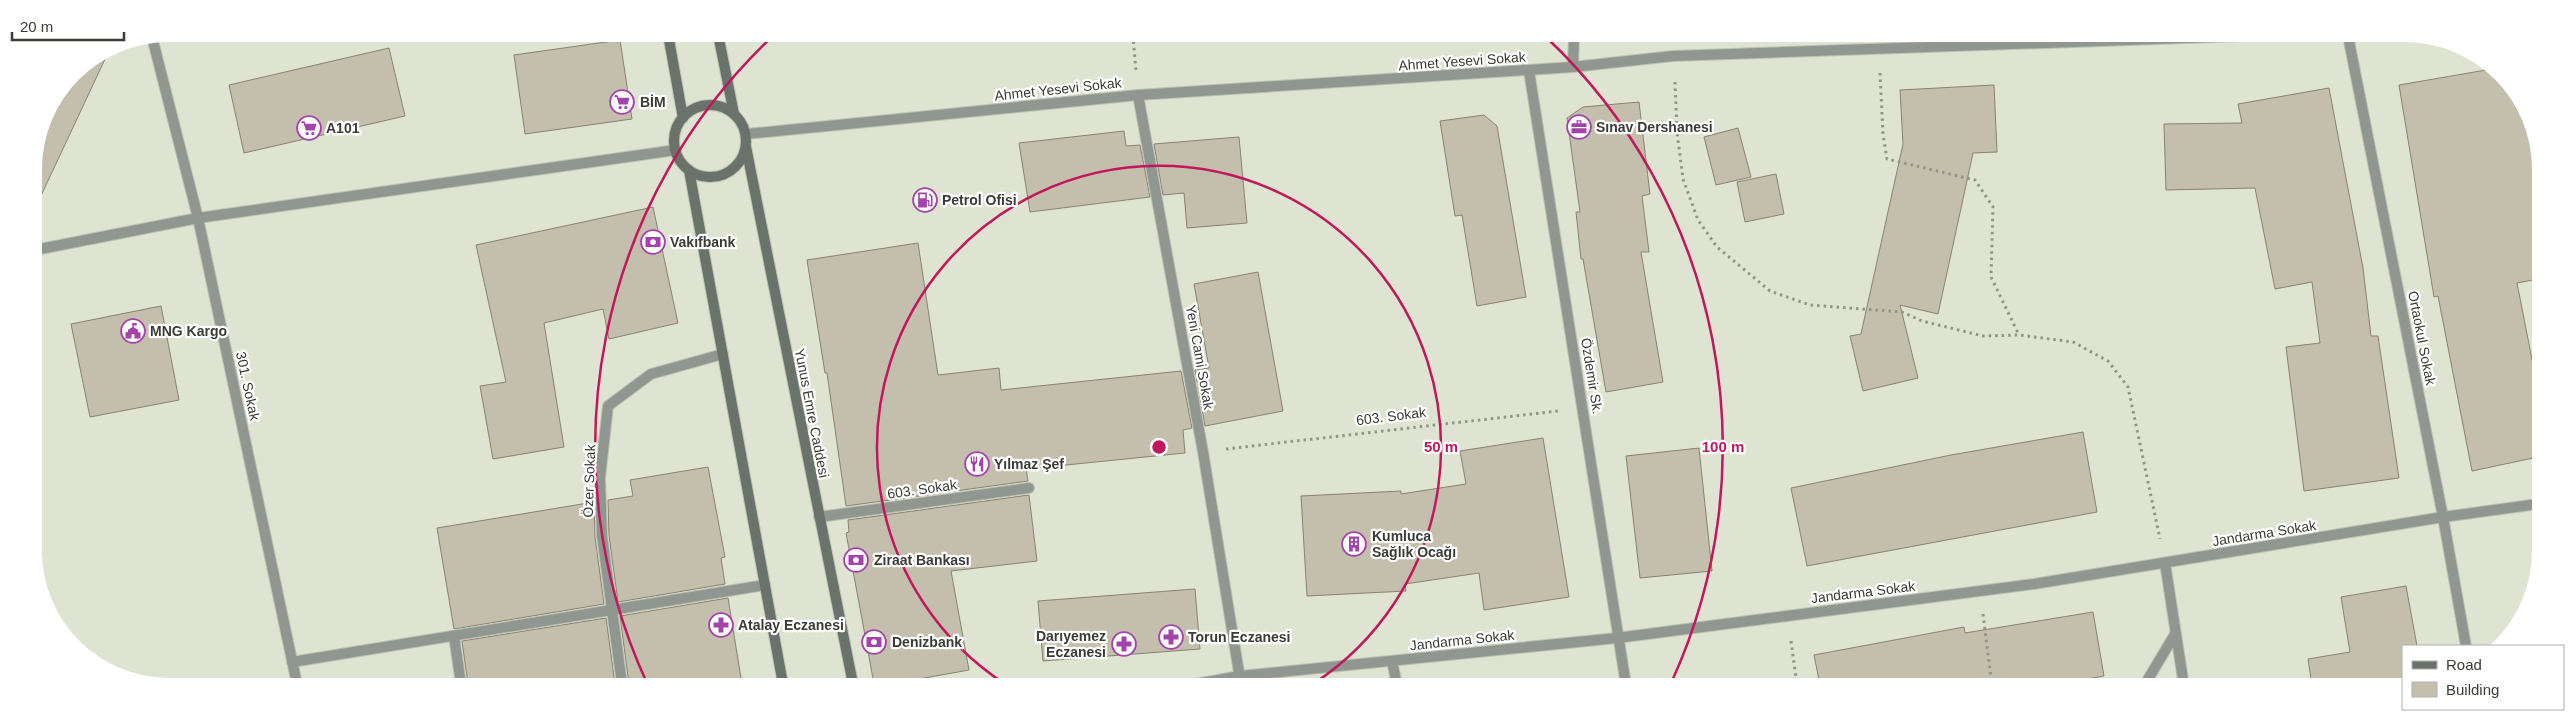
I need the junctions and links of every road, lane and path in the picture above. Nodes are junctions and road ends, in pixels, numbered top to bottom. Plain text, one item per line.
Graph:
1 (670, 43) edge
2 (720, 43) edge
3 (1134, 43) edge
4 (1574, 43) edge
5 (2011, 43) edge
6 (2349, 43) edge
7 (154, 44) edge
8 (1879, 47) junction
9 (1673, 56) junction
10 (1573, 68) junction
11 (1529, 70) junction
12 (1138, 95) junction
13 (734, 114) junction
14 (683, 118) junction
15 (746, 134) junction
16 (746, 147) junction
17 (676, 150) junction
18 (689, 170) junction
19 (198, 218) junction
20 (43, 248) edge
21 (2019, 335) junction
22 (723, 354) junction
23 (1583, 408) junction
24 (1203, 452) junction
25 (1029, 488) dead end
26 (2532, 505) edge
27 (819, 517) junction
28 (2443, 517) junction
29 (2165, 563) junction
30 (765, 585) junction
31 (1980, 591) junction
32 (612, 610) junction
33 (1788, 616) junction
34 (2175, 634) junction
35 (454, 636) junction
36 (1618, 638) junction
37 (2466, 645) edge
38 (1392, 660) junction
39 (292, 662) junction
40 (1395, 677) edge
41 (1625, 677) edge
42 (1796, 677) edge
43 (1991, 677) edge
44 (2149, 677) edge
45 (2182, 677) edge
46 (296, 678) edge
47 (460, 678) edge
48 (621, 678) edge
49 (782, 678) edge
50 (852, 678) edge
51 (1240, 678) edge
52 (1259, 678) edge

1 - 14 street
2 - 13 street
3 - 12 path
4 - 10 street
5 - 8 street, Ahmet Yesevi Sokak
6 - 28 street, Ortaokul Sokak
7 - 19 street, 301. Sokak
8 - 9 street, Ahmet Yesevi Sokak
8 - 21 path
9 - 10 street, Ahmet Yesevi Sokak
9 - 21 path
10 - 11 street, Ahmet Yesevi Sokak
11 - 12 street, Ahmet Yesevi Sokak
11 - 23 street, Özdemir Sk.
12 - 15 street, Ahmet Yesevi Sokak
12 - 24 street, Yeni Cami Sokak
13 - 14 street
13 - 15 street
14 - 17 street
15 - 16 street
16 - 18 street
16 - 27 street, Yunus Emre Caddesi
17 - 18 street
17 - 19 street
18 - 22 street
19 - 20 street
19 - 39 street, 301. Sokak
21 - 29 path
22 - 30 street
22 - 32 street, Özer Sokak
23 - 24 path, 603. Sokak
23 - 36 street, Özdemir Sk.
24 - 51 street, Yeni Cami Sokak
25 - 27 street, 603. Sokak
26 - 28 street, Jandarma Sokak
27 - 50 street, Yunus Emre Caddesi
28 - 29 street, Jandarma Sokak
28 - 37 street, Ortaokul Sokak
29 - 31 street, Jandarma Sokak
29 - 34 street
30 - 32 street
30 - 49 street
31 - 33 street, Jandarma Sokak
31 - 43 path
32 - 35 street
32 - 48 street, Özer Sokak
33 - 36 street, Jandarma Sokak
33 - 42 path
34 - 44 street
34 - 45 street
35 - 39 street
35 - 47 street
36 - 38 street, Jandarma Sokak
36 - 41 street, Özdemir Sk.
38 - 40 street
38 - 52 street, Jandarma Sokak
39 - 46 street, 301. Sokak

